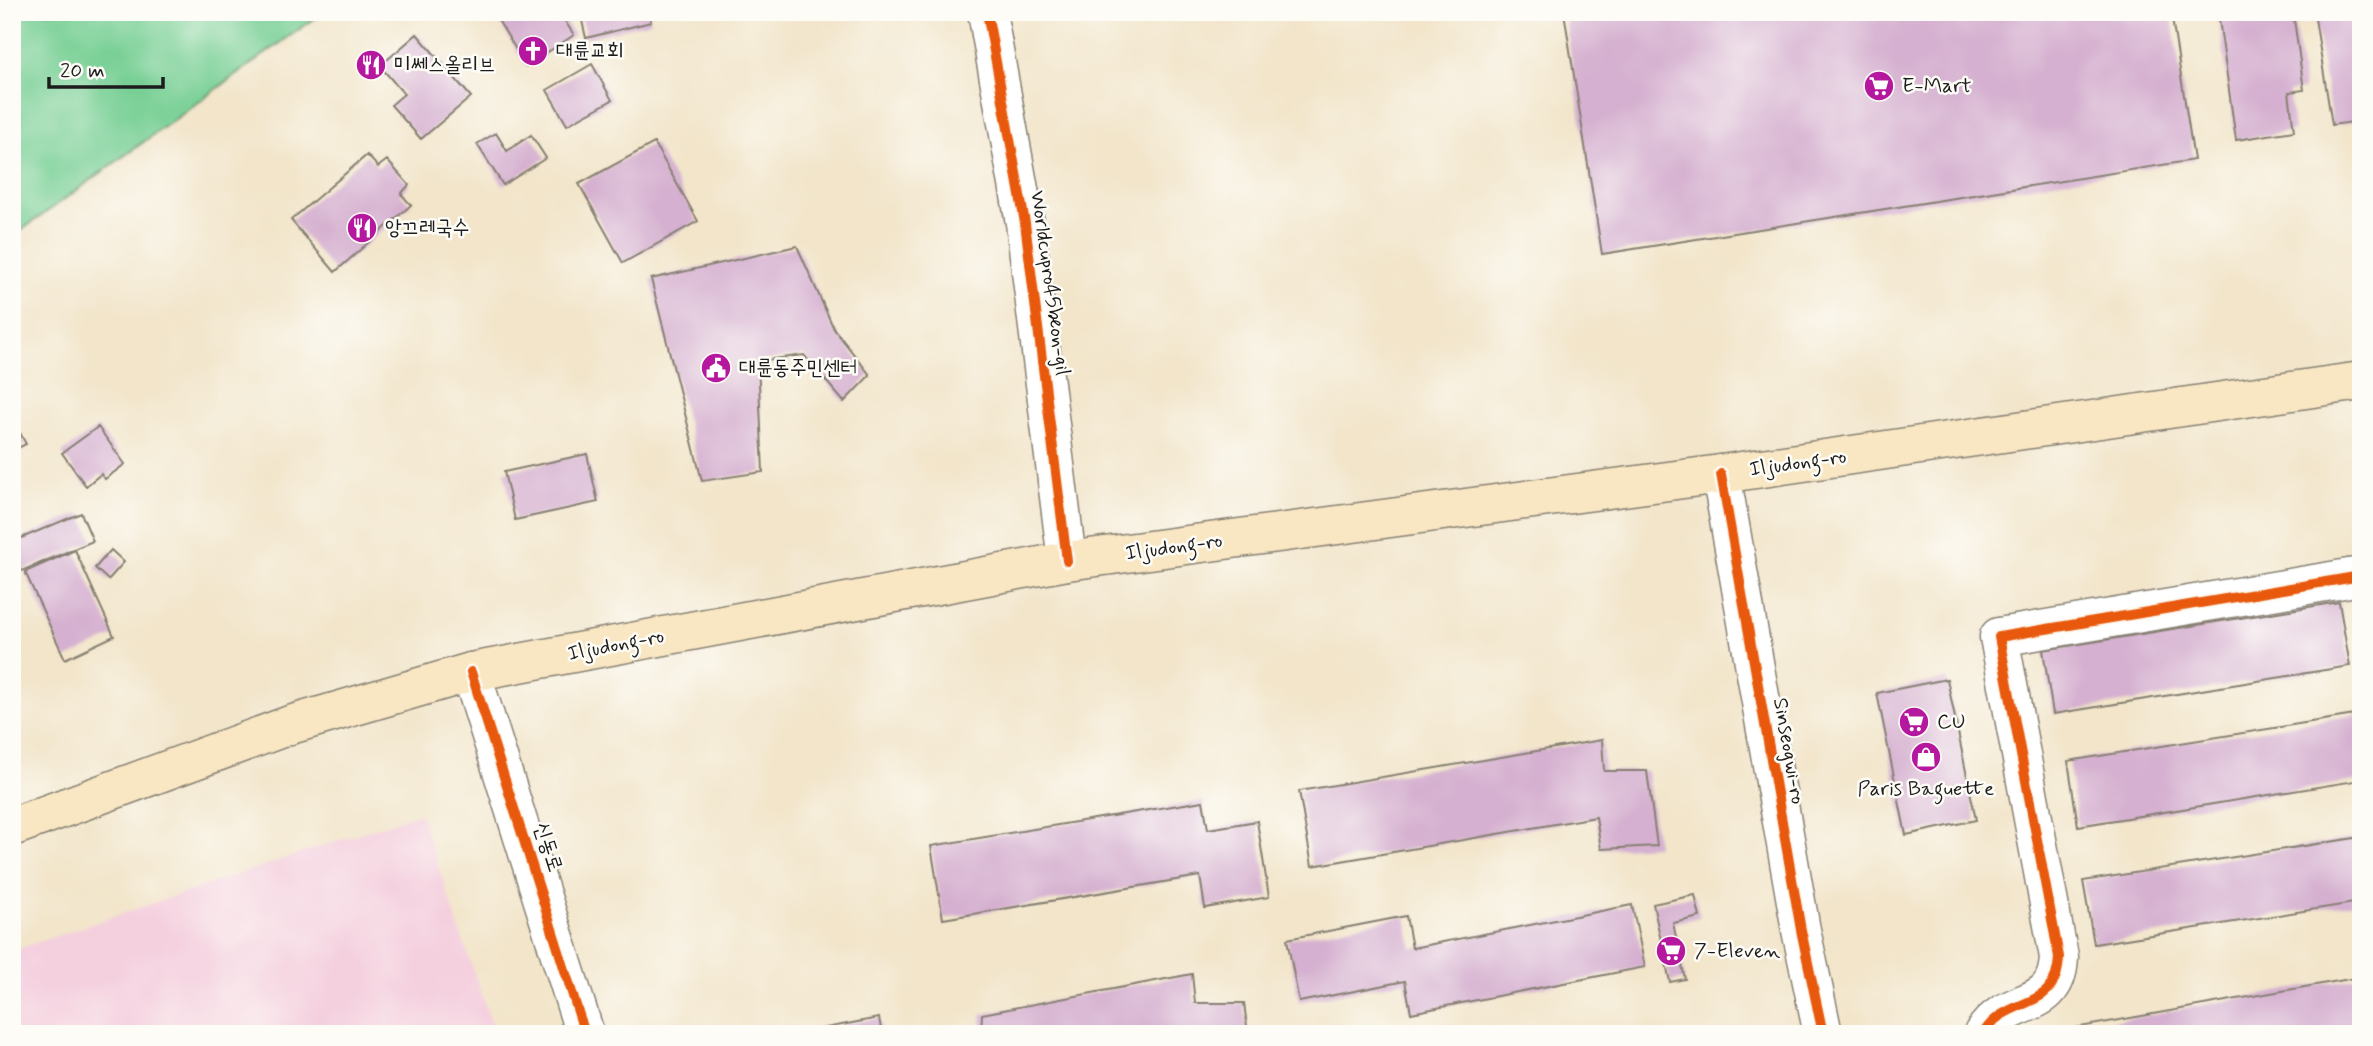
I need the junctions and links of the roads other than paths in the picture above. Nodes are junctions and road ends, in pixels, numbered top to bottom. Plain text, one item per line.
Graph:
1 (987, 12) edge
2 (2361, 381) edge
3 (1721, 474) junction
4 (1066, 561) junction
5 (2361, 576) edge
6 (471, 672) junction
7 (12, 827) edge
8 (585, 1034) edge
9 (1823, 1034) edge
10 (1983, 1034) edge

1 - 4 street, Worldcupro45beon-gil
2 - 3 main road, Iljudong-ro
3 - 4 main road, Iljudong-ro
3 - 9 street, Sinseogwi-ro
4 - 6 main road, Iljudong-ro
5 - 10 street
6 - 7 main road, Iljudong-ro
6 - 8 street, 신동로

